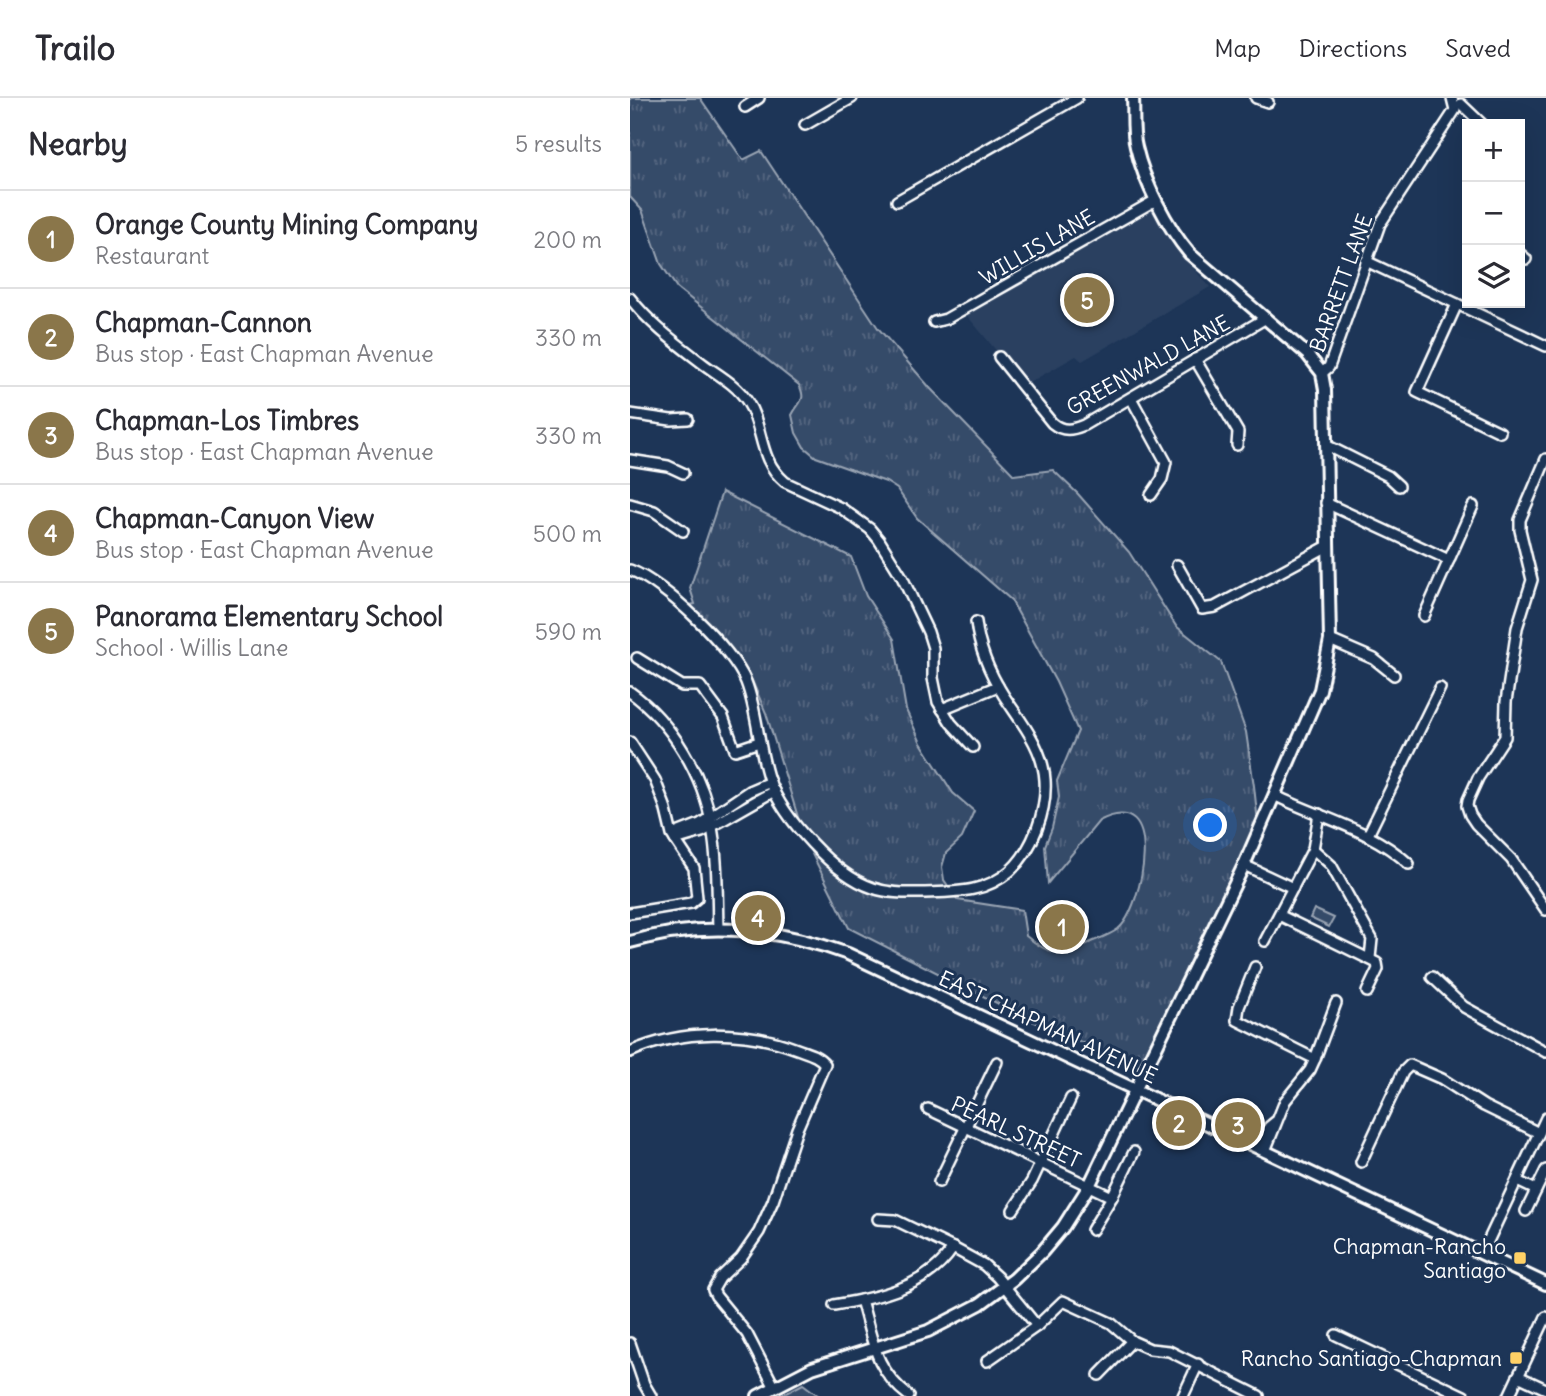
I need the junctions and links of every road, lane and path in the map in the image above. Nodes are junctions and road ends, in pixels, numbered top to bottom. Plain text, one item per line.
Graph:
1 (759, 98) edge
2 (852, 98) edge
3 (1077, 98) edge
4 (1132, 98) edge
5 (1256, 98) edge
6 (1268, 102) dead end
7 (1459, 102) edge
8 (745, 107) dead end
9 (1477, 119) edge
10 (805, 125) dead end
11 (1156, 200) junction
12 (897, 201) dead end
13 (1366, 261) junction
14 (630, 298) edge
15 (1457, 304) junction
16 (639, 309) junction
17 (630, 317) edge
18 (1266, 318) junction
19 (934, 322) dead end
20 (1546, 346) edge
21 (999, 357) dead end
22 (1195, 359) junction
23 (1322, 373) junction
24 (1131, 398) junction
25 (630, 414) edge
26 (688, 419) dead end
27 (1500, 432) dead end
28 (1237, 445) dead end
29 (1326, 445) junction
30 (1546, 459) edge
31 (630, 460) edge
32 (683, 473) dead end
33 (1399, 486) dead end
34 (1152, 495) dead end
35 (1326, 503) junction
36 (630, 505) edge
37 (1474, 506) dead end
38 (683, 531) dead end
39 (1326, 547) junction
40 (1449, 560) junction
41 (1177, 565) dead end
42 (630, 570) edge
43 (1424, 617) dead end
44 (976, 622) dead end
45 (1330, 640) junction
46 (637, 658) dead end
47 (1394, 675) dead end
48 (998, 686) junction
49 (1440, 688) dead end
50 (630, 692) edge
51 (942, 709) junction
52 (630, 742) edge
53 (759, 742) junction
54 (973, 747) dead end
55 (772, 786) junction
56 (1276, 796) junction
57 (1319, 814) junction
58 (711, 822) junction
59 (1368, 835) junction
60 (673, 837) junction
61 (1313, 849) junction
62 (1409, 864) dead end
63 (1244, 865) junction
64 (1293, 888) junction
65 (1546, 910) edge
66 (630, 913) edge
67 (1279, 915) junction
68 (718, 929) junction
69 (1265, 941) dead end
70 (630, 942) edge
71 (1370, 958) junction
72 (1255, 967) dead end
73 (1432, 977) dead end
74 (1367, 992) dead end
75 (1336, 1003) dead end
76 (630, 1052) edge
77 (1546, 1052) edge
78 (1315, 1059) junction
79 (997, 1062) dead end
80 (1136, 1090) junction
81 (1071, 1098) dead end
82 (928, 1110) dead end
83 (1546, 1118) edge
84 (966, 1127) junction
85 (1539, 1133) junction
86 (1262, 1150) junction
87 (1134, 1152) dead end
88 (1361, 1162) dead end
89 (1041, 1163) junction
90 (1546, 1170) edge
91 (1517, 1181) junction
92 (939, 1182) dead end
93 (1088, 1186) junction
94 (1536, 1190) junction
95 (1112, 1197) junction
96 (1013, 1210) dead end
97 (1526, 1210) dead end
98 (878, 1219) dead end
99 (1091, 1230) dead end
100 (953, 1248) junction
101 (1482, 1254) junction
102 (1546, 1284) edge
103 (1005, 1286) junction
104 (861, 1300) junction
105 (834, 1305) dead end
106 (1546, 1317) edge
107 (1037, 1326) junction
108 (1336, 1335) dead end
109 (1132, 1341) junction
110 (630, 1343) edge
111 (875, 1349) junction
112 (987, 1361) dead end
113 (1198, 1364) junction
114 (1099, 1375) dead end
115 (1518, 1376) junction
116 (774, 1386) junction
117 (1546, 1390) edge
118 (651, 1396) edge
119 (758, 1396) edge
120 (909, 1396) edge
121 (1183, 1396) edge
122 (1259, 1396) edge
123 (1464, 1396) edge
124 (1509, 1396) edge

1 - 8 street
2 - 10 street
3 - 12 street
4 - 11 main road
5 - 6 street
7 - 9 street
7 - 13 street, BARRETT LANE
11 - 18 main road
11 - 19 street, WILLIS LANE
13 - 15 street
13 - 23 street, BARRETT LANE
14 - 16 street
15 - 20 street
15 - 27 street
16 - 17 street
16 - 51 street
18 - 22 street, GREENWALD LANE
18 - 23 main road
21 - 24 street, GREENWALD LANE
22 - 24 street, GREENWALD LANE
22 - 28 street
23 - 29 main road
24 - 34 street
25 - 26 street
29 - 33 street
29 - 35 main road
30 - 65 street
31 - 32 street
35 - 39 main road
35 - 40 street
36 - 38 street
37 - 40 street
39 - 41 street
39 - 45 main road
40 - 43 street
42 - 53 street
44 - 48 street
45 - 47 street
45 - 56 main road
46 - 53 street
48 - 51 street
48 - 55 street
49 - 59 street
50 - 58 street
51 - 54 street
52 - 60 street
53 - 55 street
55 - 58 street
56 - 57 street
56 - 63 main road
57 - 59 street
57 - 61 street
58 - 60 street
58 - 68 street
59 - 62 street
60 - 66 street
61 - 64 street
61 - 71 street
63 - 64 street
63 - 80 main road
64 - 67 street
67 - 69 street
67 - 71 street
68 - 70 main road, EAST CHAPMAN AVENUE
68 - 80 main road, EAST CHAPMAN AVENUE
71 - 74 street
72 - 78 street
73 - 77 street
75 - 78 street
76 - 116 street
78 - 86 street
79 - 84 street
80 - 86 main road, EAST CHAPMAN AVENUE
80 - 93 main road
81 - 89 street
82 - 84 street, PEARL STREET
83 - 85 street
84 - 89 street, PEARL STREET
84 - 92 street
85 - 88 street
85 - 91 street
86 - 101 main road, EAST CHAPMAN AVENUE
87 - 95 street
89 - 93 street, PEARL STREET
89 - 96 street
90 - 94 street
91 - 94 street
91 - 101 street
93 - 95 street, PEARL STREET
93 - 103 main road
94 - 97 street
95 - 99 street
98 - 100 street
100 - 103 street
100 - 104 street
101 - 102 main road, EAST CHAPMAN AVENUE
103 - 107 street
103 - 111 main road
104 - 105 street
104 - 111 street
106 - 115 street
107 - 109 street
107 - 112 street
108 - 123 street
109 - 113 street
109 - 114 street
110 - 118 street
111 - 116 main road
111 - 120 street
113 - 121 street
113 - 122 street
115 - 117 street
115 - 124 street
116 - 119 main road

